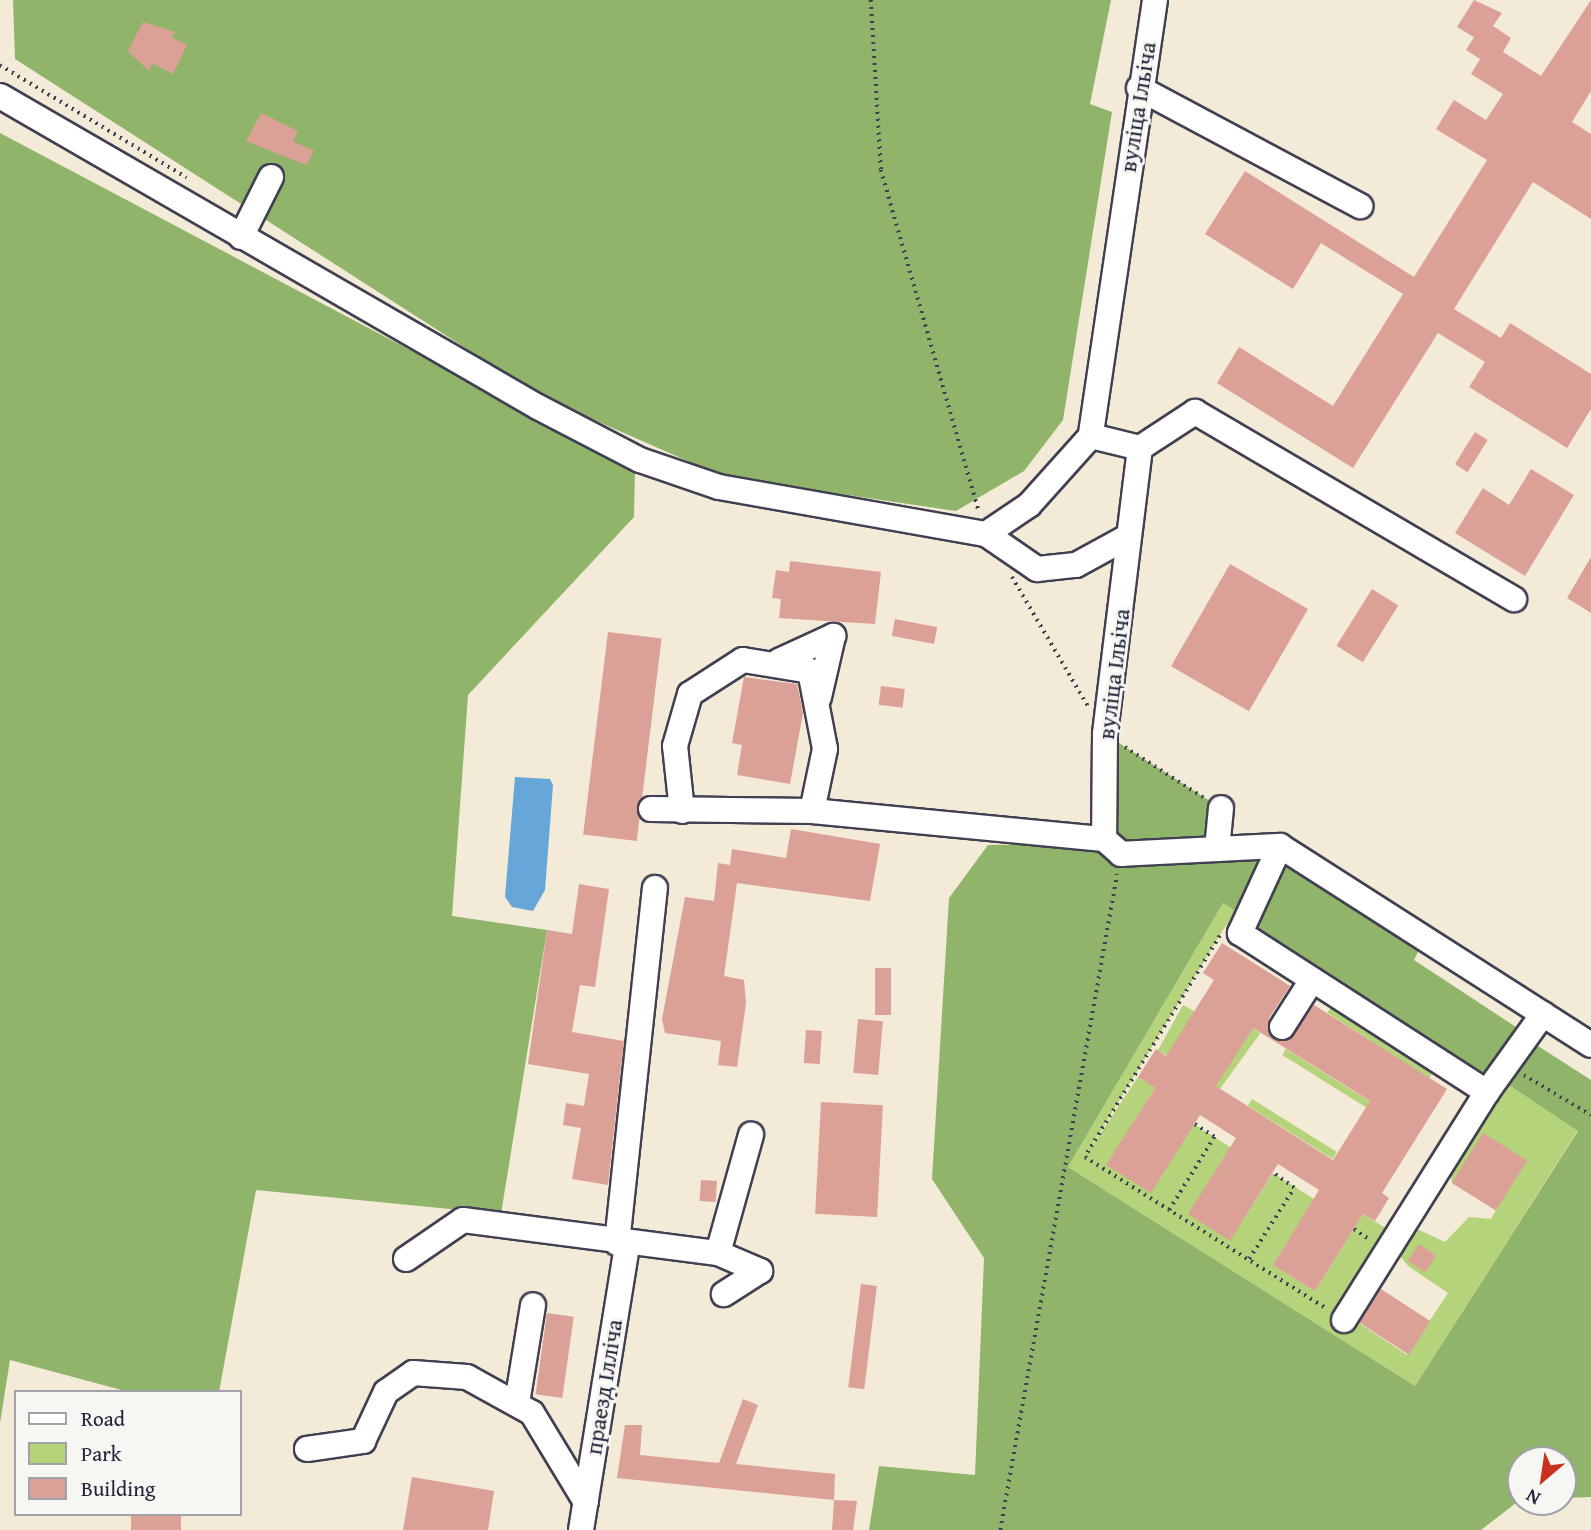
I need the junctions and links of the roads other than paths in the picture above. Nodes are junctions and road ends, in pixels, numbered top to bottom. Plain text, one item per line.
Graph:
1 (1155, 0) edge
2 (1139, 88) junction
3 (0, 96) edge
4 (271, 177) dead end
5 (1360, 206) dead end
6 (241, 237) junction
7 (1091, 436) junction
8 (1140, 448) junction
9 (986, 534) junction
10 (1129, 536) junction
11 (1514, 599) dead end
12 (779, 661) junction
13 (819, 697) junction
14 (1221, 808) dead end
15 (651, 809) dead end
16 (682, 811) junction
17 (812, 811) junction
18 (1280, 846) junction
19 (1112, 847) junction
20 (1216, 849) junction
21 (655, 888) dead end
22 (1312, 980) junction
23 (1543, 1014) junction
24 (1282, 1027) dead end
25 (1591, 1045) edge
26 (1487, 1092) junction
27 (751, 1135) dead end
28 (622, 1244) junction
29 (718, 1253) junction
30 (406, 1259) dead end
31 (724, 1294) dead end
32 (533, 1305) dead end
33 (1344, 1320) road end
34 (516, 1403) junction
35 (307, 1448) dead end
36 (586, 1502) junction
37 (581, 1530) edge

1 - 2 street, вуліца Ільіча
2 - 5 street
2 - 7 street, вуліца Ільіча
3 - 6 street
4 - 6 street
6 - 9 street
7 - 8 street
7 - 9 street
8 - 10 street, вуліца Ільіча
8 - 11 street
9 - 10 street
10 - 19 street, вуліца Ільіча
12 - 13 street
12 - 13 street
12 - 16 street
13 - 17 street
14 - 20 street
15 - 16 street
16 - 17 street
17 - 19 street
18 - 20 street
18 - 22 street
18 - 23 street
19 - 20 street
21 - 28 street, праезд Ілліча
22 - 24 street
22 - 26 street
23 - 25 street
23 - 26 street
26 - 33 street
27 - 29 street
28 - 29 street
28 - 30 street
28 - 36 street, праезд Ілліча
29 - 31 street
32 - 34 street
34 - 35 street
34 - 36 street
36 - 37 street, праезд Ілліча

